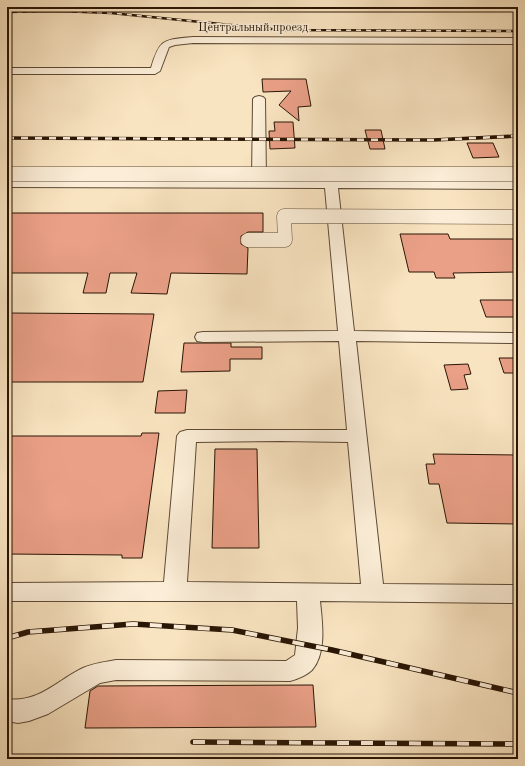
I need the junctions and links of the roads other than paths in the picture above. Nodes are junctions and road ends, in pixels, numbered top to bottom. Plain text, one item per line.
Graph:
1 (518, 41) edge
2 (7, 71) edge
3 (259, 99) dead end
4 (7, 172) edge
5 (518, 174) edge
6 (7, 183) edge
7 (259, 184) junction
8 (331, 184) junction
9 (518, 184) edge
10 (518, 214) edge
11 (518, 217) edge
12 (266, 235) dead end
13 (248, 240) dead end
14 (346, 336) junction
15 (203, 337) dead end
16 (518, 338) edge
17 (356, 436) junction
18 (175, 591) junction
19 (7, 592) edge
20 (308, 592) junction
21 (372, 593) junction
22 (518, 594) edge
23 (7, 710) edge

1 - 2 street, Центральный проезд
3 - 7 street
4 - 5 street, bridge
6 - 7 street
7 - 8 street
8 - 9 street
8 - 14 street
10 - 12 street
11 - 13 street, bridge
14 - 15 street
14 - 16 street
14 - 17 street
17 - 18 street
17 - 21 street
18 - 19 street
18 - 20 street
20 - 21 street
20 - 23 street
21 - 22 street

